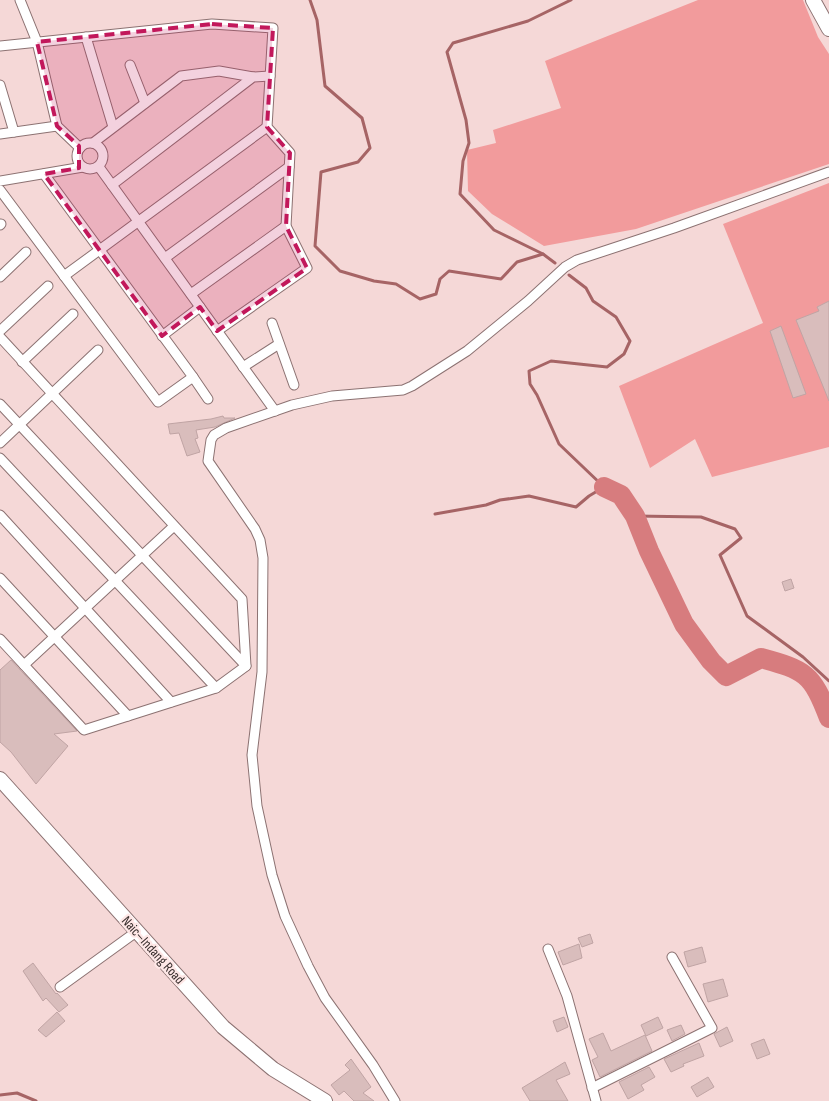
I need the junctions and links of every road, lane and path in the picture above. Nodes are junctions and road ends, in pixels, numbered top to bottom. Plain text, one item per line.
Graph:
1 (20, 0) edge
2 (813, 0) edge
3 (829, 28) edge
4 (86, 37) junction
5 (37, 42) junction
6 (0, 46) edge
7 (130, 64) dead end
8 (270, 76) junction
9 (253, 77) junction
10 (1, 89) edge
11 (145, 103) junction
12 (57, 126) junction
13 (113, 127) junction
14 (267, 127) junction
15 (14, 132) junction
16 (0, 134) edge
17 (93, 143) junction
18 (80, 148) junction
19 (83, 167) junction
20 (99, 167) junction
21 (289, 167) junction
22 (829, 172) edge
23 (44, 174) junction
24 (0, 181) edge
25 (112, 185) junction
26 (0, 190) edge
27 (138, 222) junction
28 (286, 226) junction
29 (99, 250) junction
30 (26, 252) dead end
31 (165, 258) junction
32 (64, 276) junction
33 (0, 277) edge
34 (48, 286) dead end
35 (191, 294) junction
36 (200, 307) junction
37 (73, 314) dead end
38 (272, 323) dead end
39 (0, 331) edge
40 (217, 331) junction
41 (162, 336) junction
42 (0, 337) edge
43 (279, 344) junction
44 (98, 350) dead end
45 (22, 362) junction
46 (243, 367) junction
47 (193, 377) junction
48 (294, 385) dead end
49 (52, 395) junction
50 (208, 399) dead end
51 (0, 404) edge
52 (275, 411) junction
53 (20, 425) junction
54 (0, 443) edge
55 (0, 458) edge
56 (0, 515) edge
57 (174, 526) junction
58 (143, 556) junction
59 (0, 578) edge
60 (115, 581) junction
61 (86, 609) junction
62 (55, 637) junction
63 (0, 639) edge
64 (24, 665) junction
65 (246, 666) junction
66 (216, 688) junction
67 (171, 702) junction
68 (128, 716) junction
69 (1, 783) edge
70 (136, 932) junction
71 (548, 949) dead end
72 (672, 958) dead end
73 (60, 987) dead end
74 (592, 1088) junction
75 (325, 1101) edge
76 (395, 1101) edge
77 (596, 1101) edge

1 - 5 street
2 - 3 main road
4 - 5 street
4 - 8 street
4 - 13 street
5 - 6 street
5 - 12 street
7 - 11 street
8 - 9 street
8 - 14 street
9 - 11 street
9 - 25 street
10 - 15 street
11 - 13 street
12 - 15 street
12 - 18 street
13 - 17 street
14 - 21 street
14 - 27 street
15 - 16 street
17 - 18 street
17 - 20 street
18 - 19 street
19 - 20 street
19 - 23 street
20 - 25 street
21 - 28 street
21 - 31 street
22 - 52 street
23 - 24 street
23 - 29 street
25 - 27 street
26 - 32 street
27 - 29 street
27 - 31 street
28 - 35 street
28 - 40 street
29 - 32 street
29 - 41 street
30 - 33 street
31 - 35 street
32 - 47 street
34 - 39 street
35 - 36 street
36 - 40 street
36 - 41 street
37 - 45 street
38 - 43 street
40 - 46 street
41 - 47 street
42 - 45 street
43 - 46 street
43 - 48 street
44 - 49 street
45 - 49 street
46 - 52 street
47 - 50 street
49 - 53 street
49 - 57 street
51 - 53 street
52 - 76 street
53 - 54 street
53 - 58 street
55 - 60 street
56 - 61 street
57 - 58 street
57 - 65 street
58 - 60 street
58 - 65 street
59 - 62 street
60 - 61 street
60 - 66 street
61 - 62 street
61 - 67 street
62 - 64 street
62 - 68 street
63 - 64 street
64 - 68 street
65 - 66 street
66 - 67 street
67 - 68 street
69 - 70 main road, Naic–Indang Road
70 - 73 street
70 - 75 main road, Naic–Indang Road
71 - 74 street
72 - 74 street
74 - 77 street

